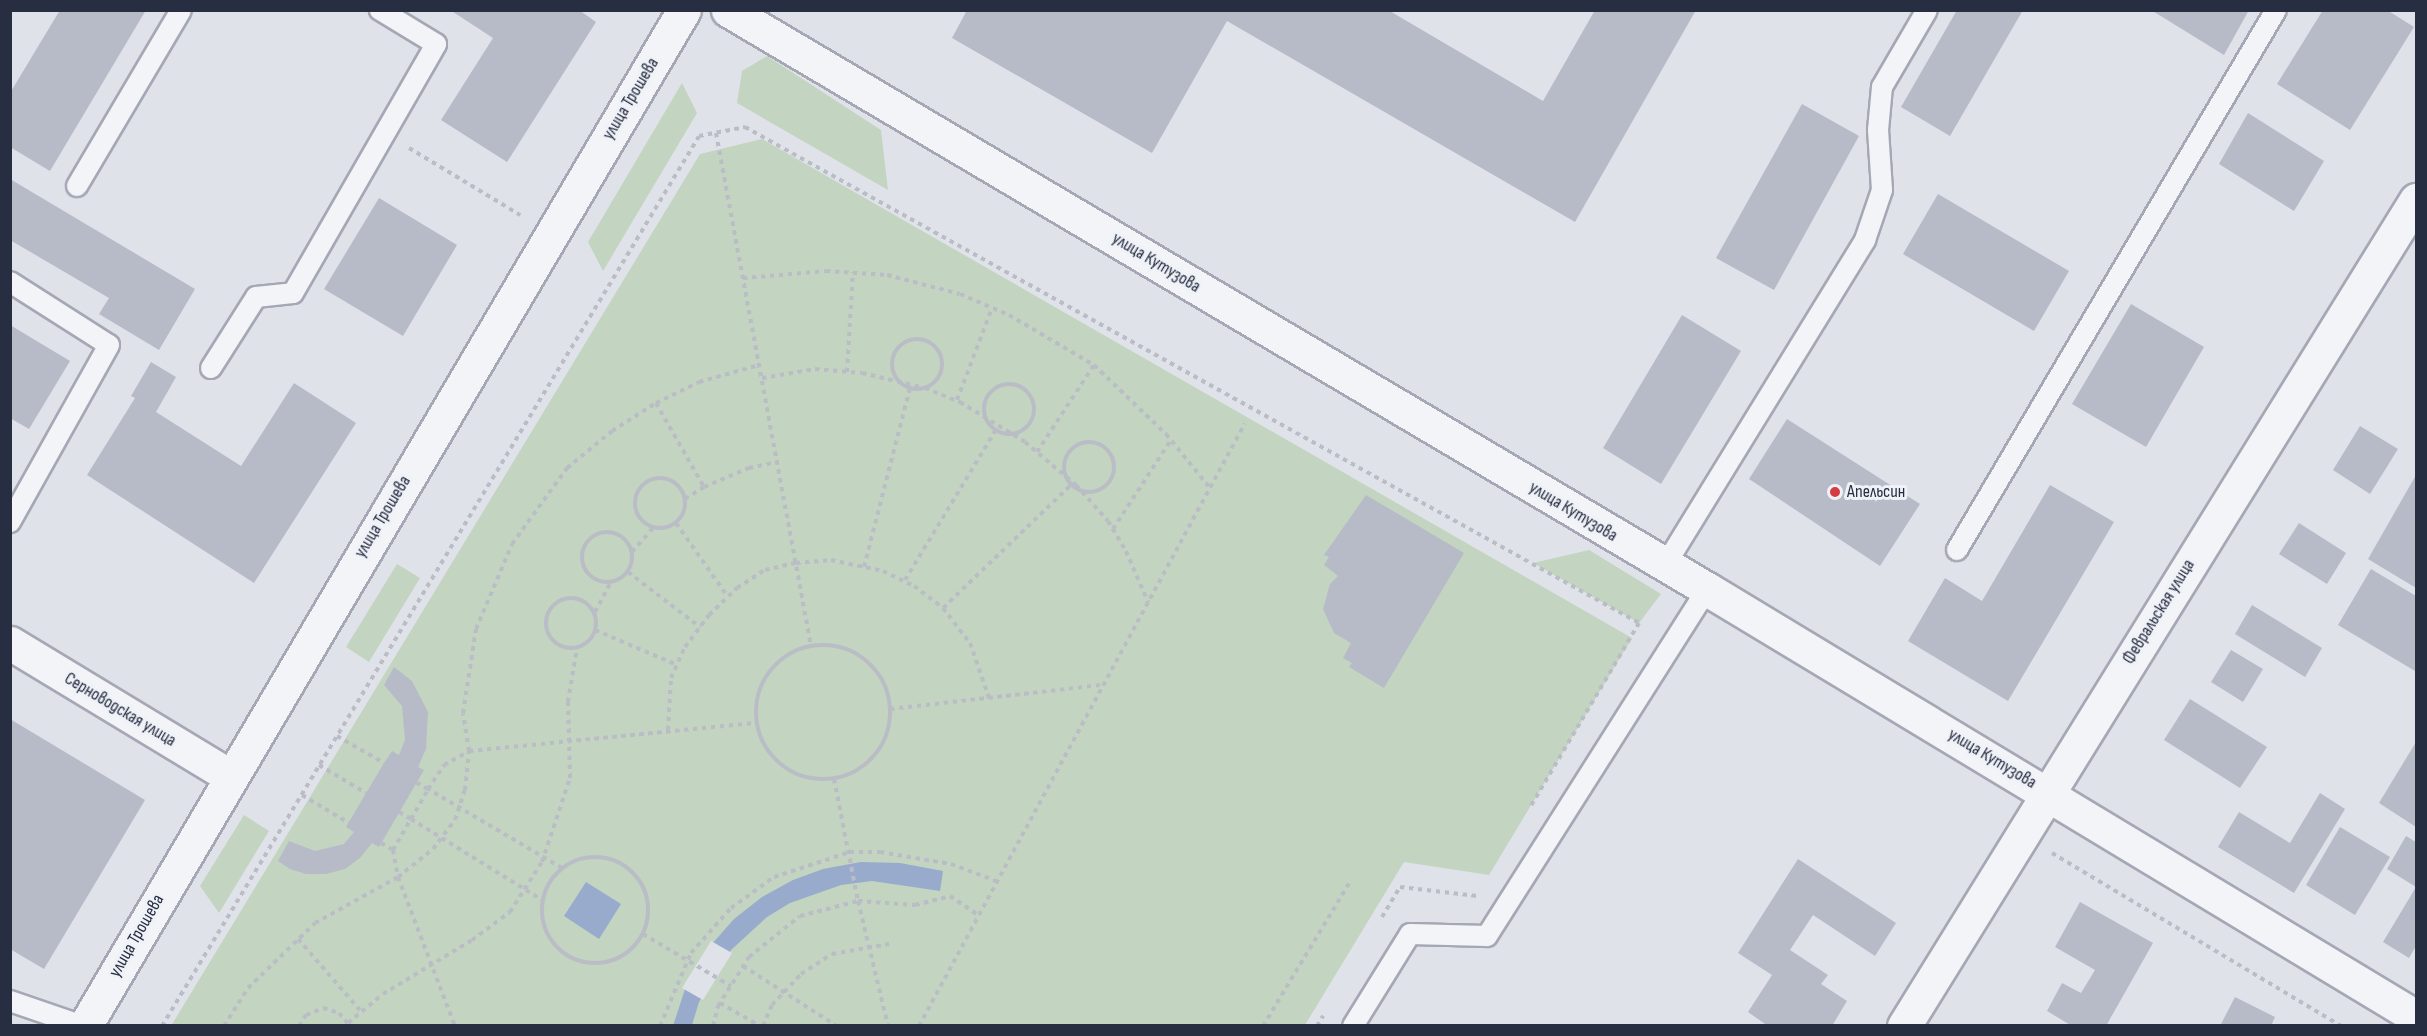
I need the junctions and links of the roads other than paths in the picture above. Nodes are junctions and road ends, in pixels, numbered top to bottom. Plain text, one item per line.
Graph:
1 (181, 10) edge
2 (380, 10) edge
3 (684, 10) edge
4 (728, 10) edge
5 (1928, 10) edge
6 (2276, 10) edge
7 (77, 186) dead end
8 (2416, 200) edge
9 (10, 282) edge
10 (211, 368) dead end
11 (18, 493) edge
12 (10, 522) edge
13 (1956, 550) dead end
14 (1664, 567) junction
15 (1707, 589) junction
16 (10, 643) edge
17 (230, 776) junction
18 (2047, 792) junction
19 (10, 1001) edge
20 (2416, 1017) edge
21 (84, 1026) edge
22 (1353, 1026) edge
23 (1904, 1026) edge

1 - 7 lane
2 - 10 lane
3 - 17 street, улица Трошева
4 - 14 street, улица Кутузова
5 - 14 lane
6 - 13 lane
8 - 18 street, Февральская улица
9 - 11 lane
11 - 12 lane
14 - 15 street, улица Кутузова
15 - 18 street, улица Кутузова
15 - 22 lane
16 - 17 street, Серноводская улица
17 - 21 street, улица Трошева
18 - 20 street, улица Кутузова
18 - 23 street, Февральская улица
19 - 21 lane

